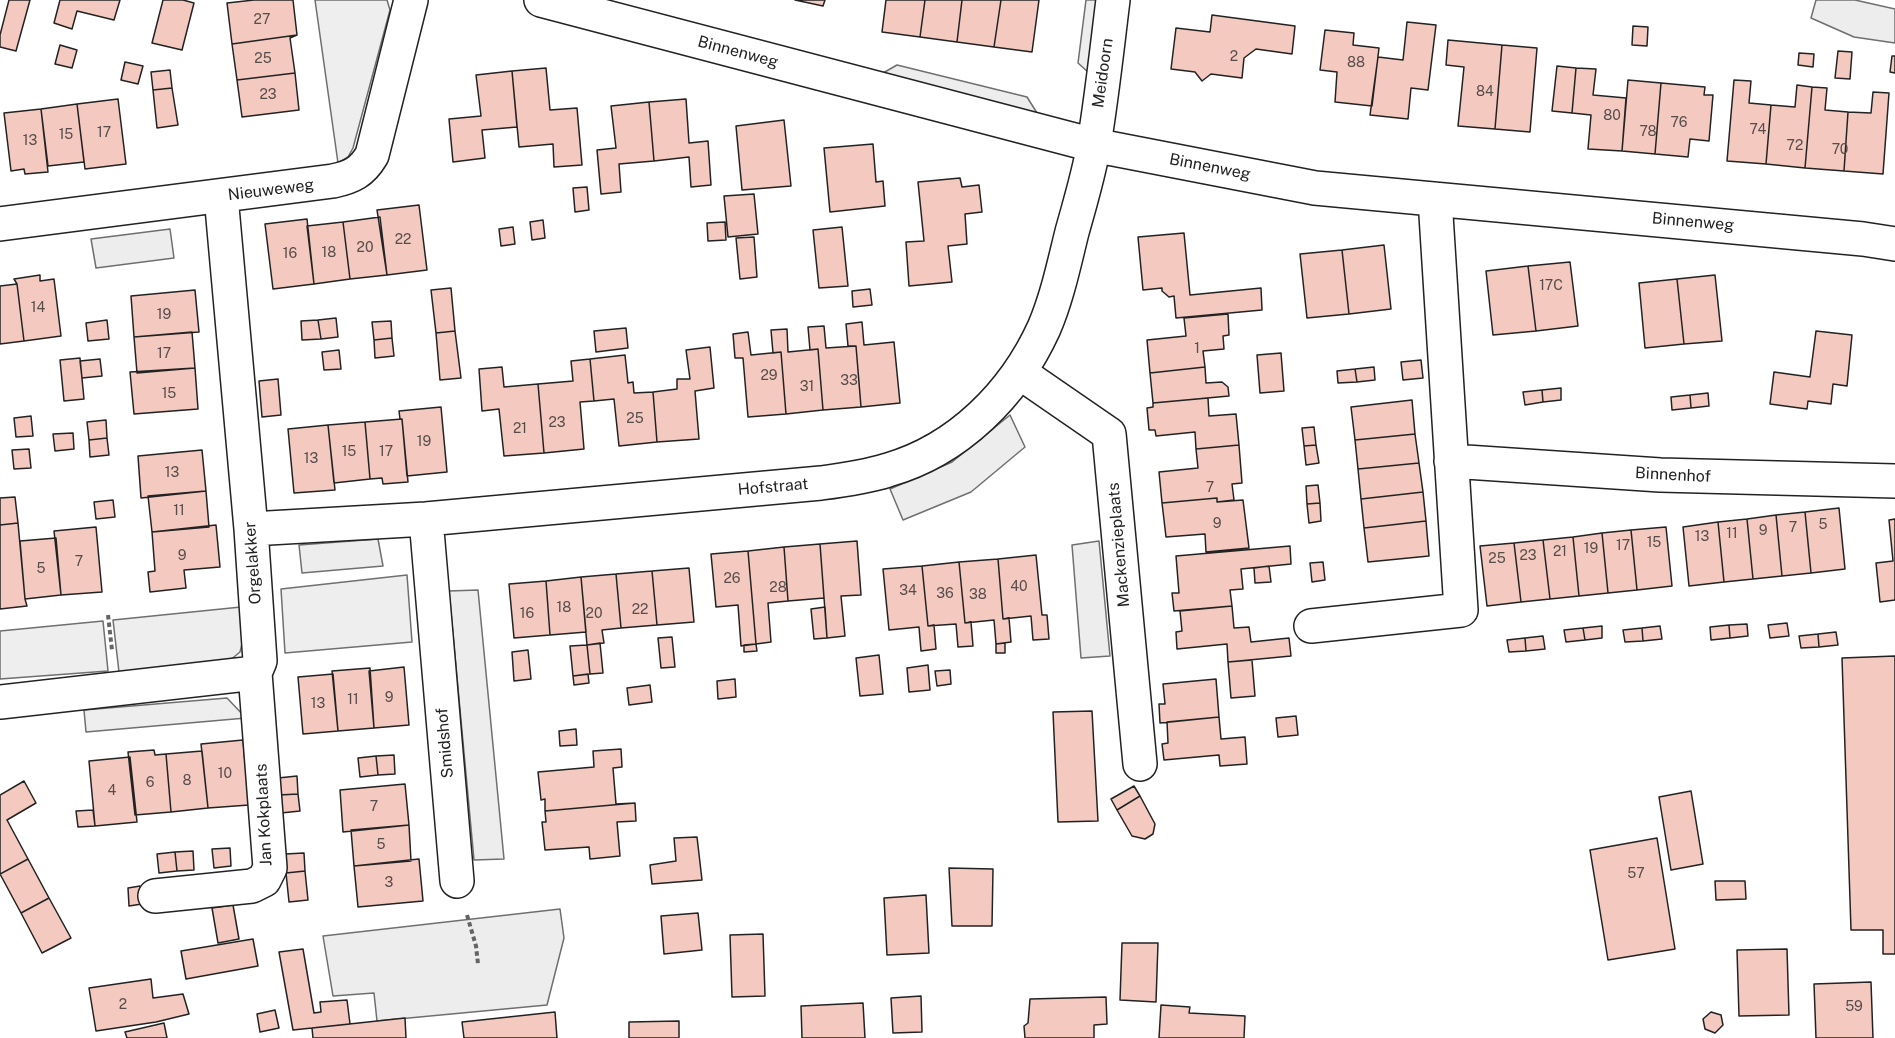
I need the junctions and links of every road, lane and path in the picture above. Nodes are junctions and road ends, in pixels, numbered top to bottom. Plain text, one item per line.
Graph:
1 (411, 0) edge
2 (541, 0) edge
3 (1113, 0) edge
4 (1093, 145) junction
5 (221, 196) junction
6 (1435, 199) junction
7 (0, 224) edge
8 (1895, 244) edge
9 (1019, 372) junction
10 (1452, 461) junction
11 (1895, 481) edge
12 (426, 519) junction
13 (250, 529) junction
14 (1311, 626) dead end
15 (255, 673) junction
16 (0, 702) edge
17 (1140, 764) dead end
18 (457, 881) joint
19 (154, 897) dead end
20 (478, 964) dead end

1 - 5 street, Nieuweweg
2 - 4 street, Binnenweg
3 - 4 street, Meidoorn
4 - 6 street, Binnenweg
4 - 9 street, Hofstraat
5 - 7 street, Nieuweweg
5 - 13 street, Orgelakker
6 - 8 street, Binnenweg
6 - 10 street
9 - 12 street, Hofstraat
9 - 17 street, Mackenzieplaats
10 - 11 street, Binnenhof
10 - 14 street
12 - 13 street, Hofstraat
12 - 18 street, Smidshof
13 - 15 street, Orgelakker
15 - 16 street
15 - 19 street, Jan Kokplaats
18 - 20 path

